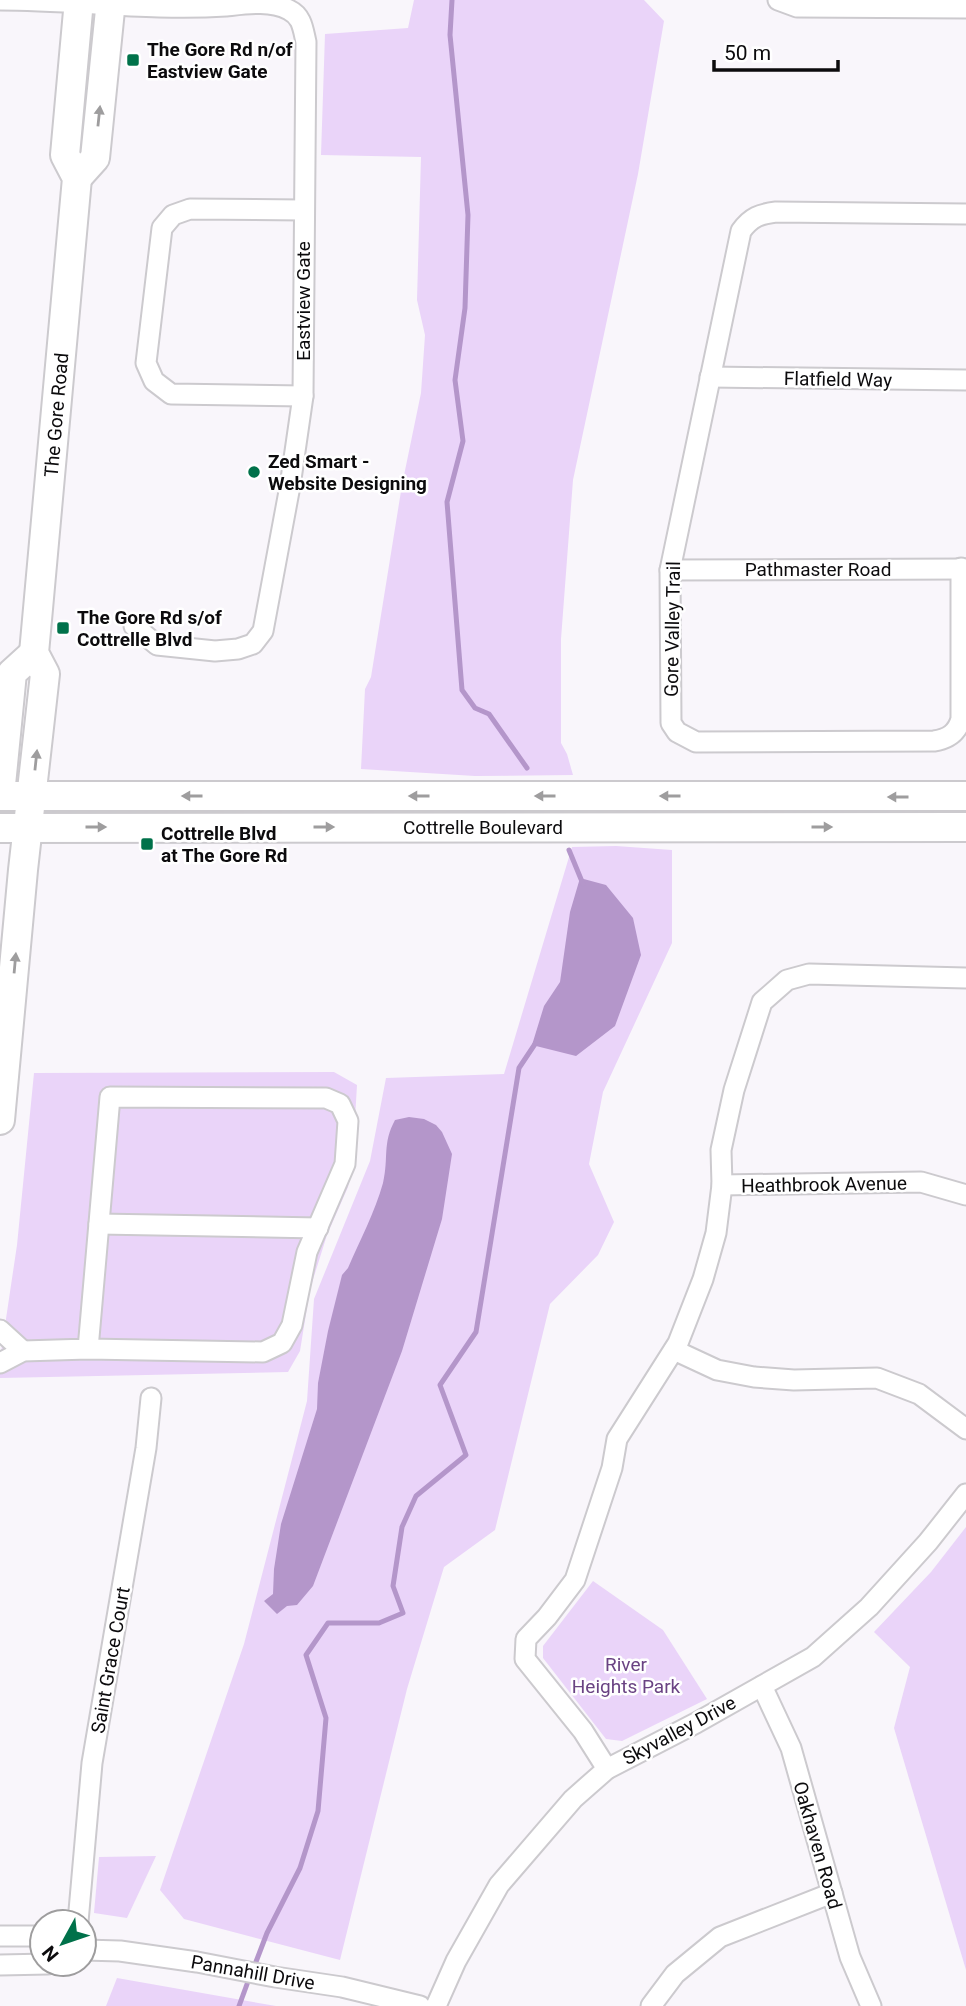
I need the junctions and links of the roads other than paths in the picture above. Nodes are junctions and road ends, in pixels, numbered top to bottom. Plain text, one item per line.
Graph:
1 (0, 0) edge
2 (778, 0) edge
3 (79, 1) edge
4 (111, 3) edge
5 (966, 8) edge
6 (77, 178) junction
7 (303, 211) junction
8 (966, 214) edge
9 (710, 377) junction
10 (966, 380) edge
11 (303, 396) junction
12 (964, 569) edge
13 (670, 570) junction
14 (134, 626) dead end
15 (34, 653) junction
16 (0, 796) edge
17 (32, 796) junction
18 (966, 796) edge
19 (28, 827) junction
20 (966, 827) edge
21 (0, 828) edge
22 (966, 978) edge
23 (0, 1120) edge
24 (722, 1185) junction
25 (966, 1195) edge
26 (99, 1224) junction
27 (318, 1228) junction
28 (0, 1330) edge
29 (88, 1349) junction
30 (674, 1350) junction
31 (23, 1351) junction
32 (0, 1363) edge
33 (151, 1398) dead end
34 (966, 1429) edge
35 (966, 1494) edge
36 (762, 1686) junction
37 (607, 1769) junction
38 (832, 1893) junction
39 (79, 1908) edge
40 (0, 1936) edge
41 (28, 1936) edge
42 (98, 1950) edge
43 (28, 1964) edge
44 (0, 1965) edge
45 (420, 2006) edge
46 (436, 2006) edge
47 (651, 2006) edge
48 (871, 2006) edge

1 - 3 street
2 - 5 street
3 - 4 street
3 - 6 main road, The Gore Road
6 -> 4 main road, The Gore Road
4 - 7 street, Eastview Gate
6 - 15 main road, The Gore Road
7 - 11 street, Eastview Gate
7 - 11 street
8 - 9 street, Gore Valley Trail
9 - 10 street, Flatfield Way
9 - 13 street, Gore Valley Trail
11 - 14 street, Eastview Gate
12 - 13 street, Pathmaster Road
12 - 13 street, Gore Valley Trail
15 - 16 main road
17 -> 15 main road, The Gore Road
16 - 17 main road, Cottrelle Boulevard
18 -> 17 main road, Cottrelle Boulevard
17 - 19 main road, The Gore Road
19 -> 20 main road, Cottrelle Boulevard
19 - 21 main road, Cottrelle Boulevard
23 -> 19 main road, The Gore Road
22 - 24 street
24 - 25 street, Heathbrook Avenue
24 - 30 street
26 - 27 street
26 - 27 street
26 - 29 street
27 - 29 street
28 - 31 street
29 - 31 street
30 - 34 street
30 - 37 street
31 - 32 street
33 - 39 street, Saint Grace Court
35 - 36 street, Skyvalley Drive
36 - 37 street, Skyvalley Drive
36 - 38 street, Oakhaven Road
37 - 46 street, Skyvalley Drive
38 - 47 street
38 - 48 street, Oakhaven Road
40 - 41 street
42 - 45 street, Pannahill Drive
43 - 44 street

